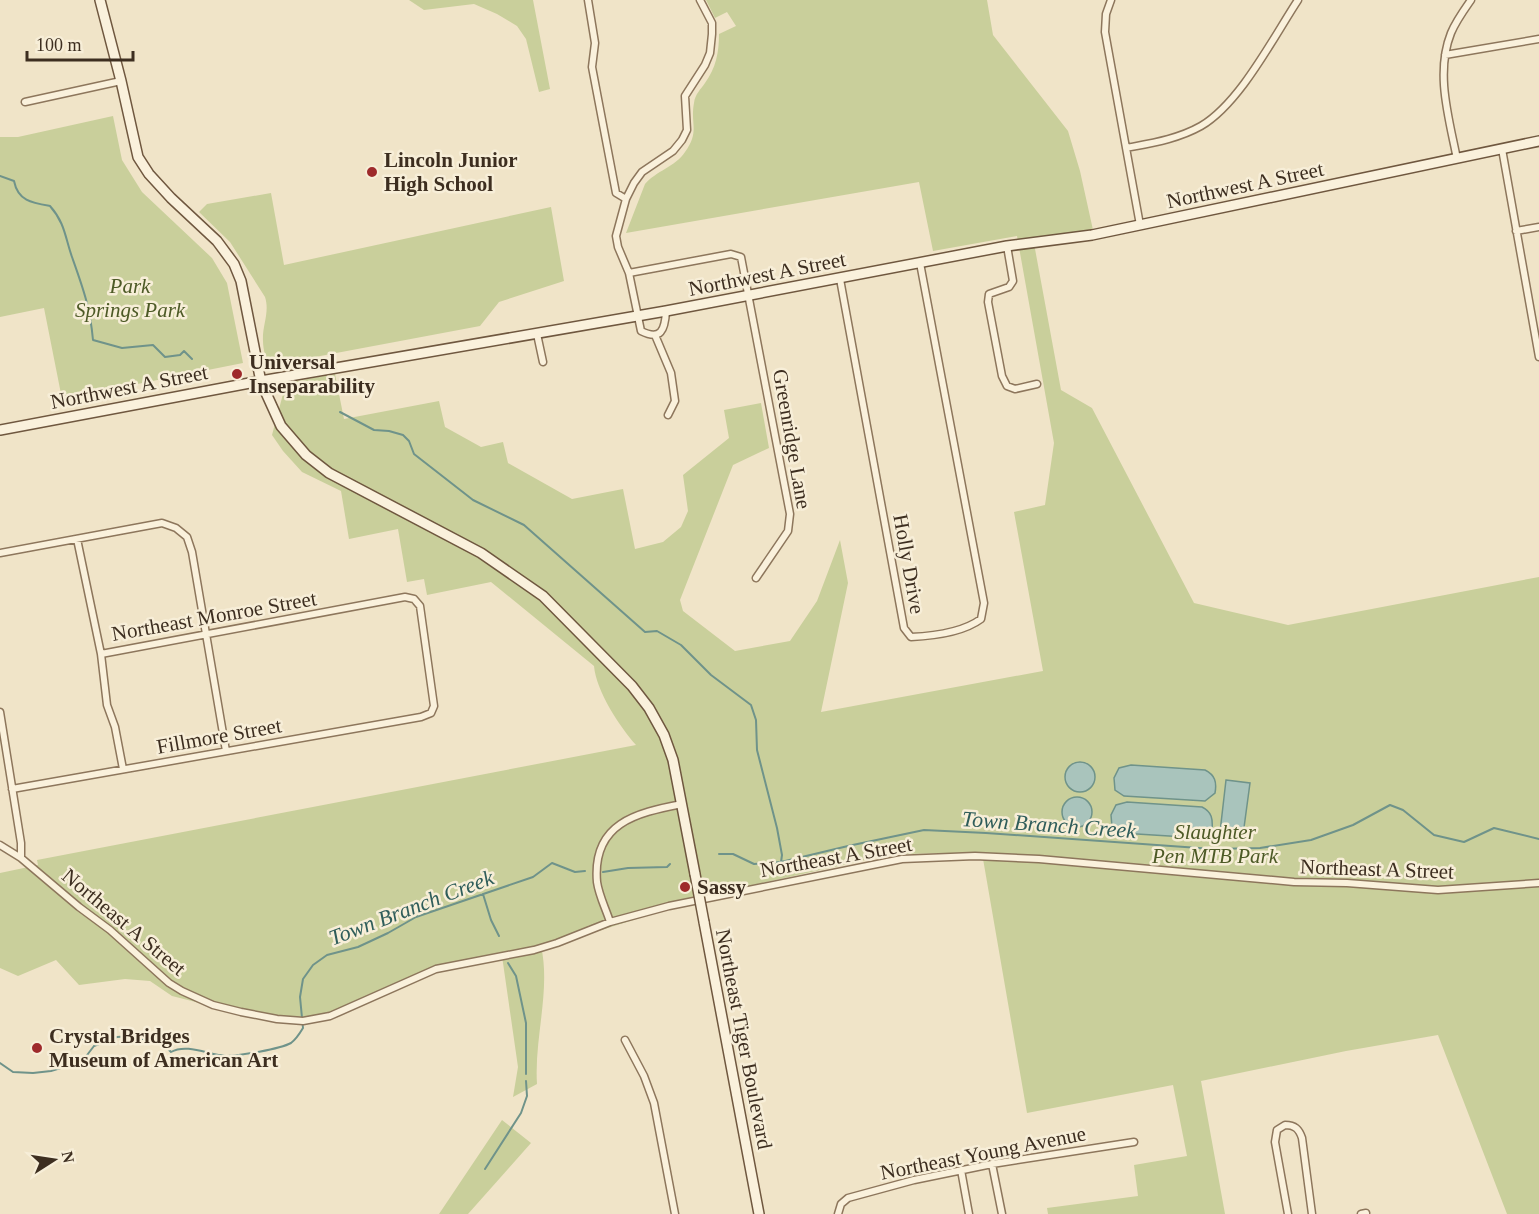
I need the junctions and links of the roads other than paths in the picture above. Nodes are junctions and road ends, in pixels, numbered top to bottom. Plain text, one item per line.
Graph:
1 (100, 0) edge
2 (588, 0) edge
3 (700, 0) edge
4 (1111, 0) edge
5 (1298, 0) edge
6 (1471, 0) edge
7 (1539, 39) edge
8 (1445, 55) junction
9 (121, 81) junction
10 (25, 102) dead end
11 (1539, 141) edge
12 (1126, 148) junction
13 (1502, 149) junction
14 (1457, 159) junction
15 (626, 200) junction
16 (1140, 225) junction
17 (1539, 227) edge
18 (1516, 231) junction
19 (1007, 246) junction
20 (920, 263) junction
21 (629, 273) junction
22 (840, 279) junction
23 (747, 296) junction
24 (666, 311) junction
25 (637, 317) junction
26 (537, 334) junction
27 (656, 335) junction
28 (1539, 357) edge
29 (543, 362) dead end
30 (261, 382) junction
31 (1037, 384) dead end
32 (668, 415) dead end
33 (0, 430) edge
34 (77, 539) junction
35 (0, 553) edge
36 (756, 578) dead end
37 (207, 636) junction
38 (101, 654) junction
39 (0, 712) edge
40 (431, 712) joint
41 (226, 751) junction
42 (123, 769) junction
43 (12, 789) junction
44 (682, 804) junction
45 (0, 845) edge
46 (21, 858) junction
47 (1539, 883) edge
48 (610, 922) junction
49 (625, 1040) dead end
50 (1134, 1142) dead end
51 (992, 1164) junction
52 (961, 1170) junction
53 (675, 1214) edge
54 (759, 1214) edge
55 (838, 1214) edge
56 (969, 1214) edge
57 (1002, 1214) edge
58 (1288, 1214) edge
59 (1312, 1214) edge

1 - 9 street, Northeast Tiger Boulevard
2 - 15 street
3 - 15 street
4 - 12 street
5 - 12 street
6 - 8 street
7 - 8 street
8 - 14 street
9 - 10 street
9 - 30 street, Northeast Tiger Boulevard
11 - 13 street, Northwest A Street
12 - 16 street
13 - 14 street, Northwest A Street
13 - 18 street
14 - 16 street, Northwest A Street
15 - 21 street
16 - 19 street, Northwest A Street
17 - 18 street
18 - 28 street
19 - 20 street, Northwest A Street
19 - 31 street
20 - 22 street, Northwest A Street
20 - 22 street, Holly Drive
21 - 23 street, Greenridge Lane
21 - 25 street
22 - 23 street, Northwest A Street
23 - 24 street, Northwest A Street
23 - 36 street, Greenridge Lane
24 - 25 street, Northwest A Street
24 - 27 street
25 - 26 street, Northwest A Street
25 - 27 street
26 - 29 street
26 - 30 street, Northwest A Street
27 - 32 street
30 - 33 street, Northwest A Street
30 - 44 street, Northeast Tiger Boulevard
34 - 35 street
34 - 37 street
34 - 38 street, Northeast Monroe Street
37 - 38 street, Northeast Monroe Street
37 - 40 street, Northeast Monroe Street
37 - 41 street
38 - 42 street
39 - 43 street
40 - 41 street, Fillmore Street
41 - 42 street, Fillmore Street
42 - 43 street, Fillmore Street
43 - 46 street
44 - 48 street
44 - 54 street, Northeast Tiger Boulevard, bridge
45 - 46 street, Northeast A Street
46 - 48 street, Northeast A Street
47 - 48 street, Northeast A Street
49 - 53 street
50 - 51 street, Northeast Young Avenue
51 - 52 street, Northeast Young Avenue
51 - 57 street
52 - 55 street, Northeast Young Avenue
52 - 56 street
58 - 59 street

